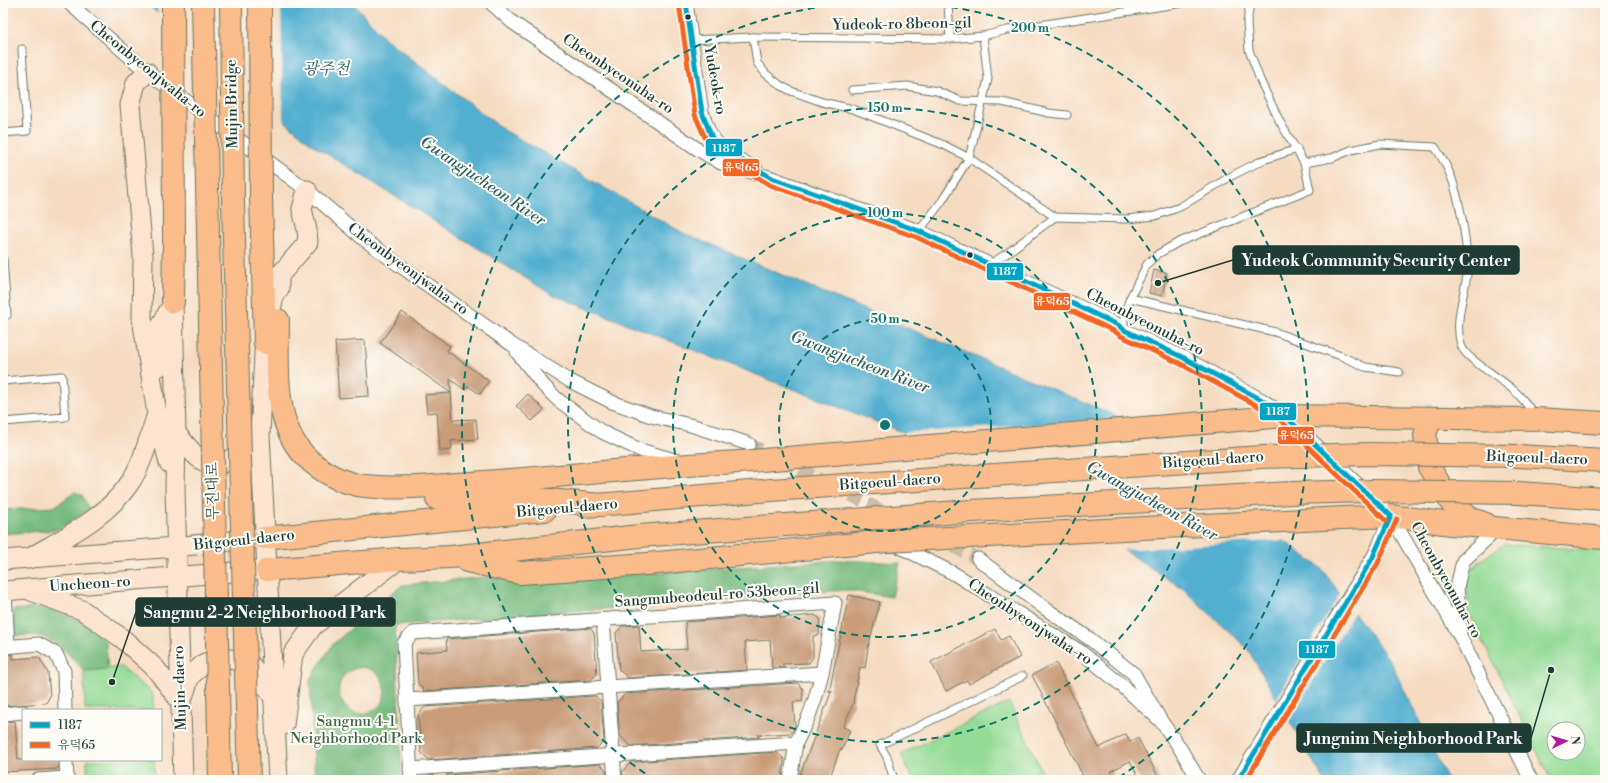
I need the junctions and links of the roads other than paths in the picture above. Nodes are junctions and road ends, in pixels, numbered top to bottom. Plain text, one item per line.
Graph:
1 (68, 3) edge
2 (173, 3) edge
3 (203, 3) edge
4 (231, 3) edge
5 (260, 3) edge
6 (491, 3) edge
7 (686, 3) edge
8 (948, 3) edge
9 (1183, 3) edge
10 (1250, 3) edge
11 (983, 36) junction
12 (753, 37) junction
13 (950, 39) junction
14 (691, 40) junction
15 (22, 49) dead end
16 (148, 72) junction
17 (852, 90) dead end
18 (982, 102) junction
19 (1067, 115) dead end
20 (3, 132) edge
21 (1297, 149) junction
22 (969, 158) junction
23 (1304, 163) junction
24 (772, 178) junction
25 (307, 190) junction
26 (206, 203) joint
27 (233, 204) joint
28 (1054, 216) junction
29 (919, 232) junction
30 (3, 259) edge
31 (990, 264) junction
32 (1130, 298) junction
33 (173, 302) junction
34 (7, 315) dead end
35 (271, 327) junction
36 (1124, 330) junction
37 (511, 344) junction
38 (1399, 372) dead end
39 (3, 381) edge
40 (157, 414) junction
41 (1285, 416) junction
42 (1430, 419) junction
43 (1537, 419) junction
44 (3, 422) edge
45 (1605, 423) edge
46 (176, 433) junction
47 (260, 435) junction
48 (749, 444) tunnel mouth
49 (1605, 461) edge
50 (691, 464) junction
51 (175, 489) junction
52 (1605, 499) edge
53 (600, 505) junction
54 (1391, 516) junction
55 (1497, 529) junction
56 (264, 538) junction
57 (1605, 538) edge
58 (887, 541) junction
59 (176, 548) junction
60 (450, 557) junction
61 (28, 558) junction
62 (399, 559) junction
63 (978, 559) tunnel mouth
64 (3, 560) edge
65 (267, 570) junction
66 (177, 578) junction
67 (26, 589) junction
68 (4, 591) edge
69 (603, 620) junction
70 (1461, 638) junction
71 (6, 647) edge
72 (822, 673) junction
73 (1023, 676) dead end
74 (608, 687) junction
75 (274, 698) junction
76 (407, 700) junction
77 (181, 702) junction
78 (61, 709) edge
79 (22, 712) edge
80 (3, 714) edge
81 (1161, 721) junction
82 (796, 743) junction
83 (613, 755) junction
84 (66, 761) edge
85 (410, 774) edge
86 (67, 779) edge
87 (38, 780) edge
88 (183, 780) edge
89 (220, 780) edge
90 (249, 780) edge
91 (278, 780) edge
92 (615, 780) edge
93 (790, 780) edge
94 (894, 780) edge
95 (1199, 780) edge
96 (1238, 780) edge
97 (1531, 780) edge

1 - 16 street, Cheonbyeonjwaha-ro
2 - 33 highway, bridge
3 - 26 highway, Mujin Bridge, bridge
4 - 27 highway, Mujin Bridge, bridge
5 - 35 highway, bridge
6 - 24 street, Cheonbyeonuha-ro
7 - 14 street, Yudeok-ro
8 - 13 lane
9 - 11 lane, Yudeok-ro 8beon-gil
10 - 21 lane
11 - 13 lane, Yudeok-ro 8beon-gil
11 - 18 lane
12 - 13 lane, Yudeok-ro 8beon-gil
12 - 14 lane, Yudeok-ro 8beon-gil
12 - 22 lane
14 - 24 street, Yudeok-ro
15 - 20 lane
16 - 25 street, Cheonbyeonjwaha-ro
16 - 40 street
17 - 18 lane
18 - 19 lane
18 - 22 lane
21 - 23 lane
21 - 28 lane
22 - 28 lane
22 - 29 lane
23 - 32 lane
23 - 43 lane
24 - 29 street, Cheonbyeonuha-ro
25 - 35 street
25 - 37 street, Cheonbyeonjwaha-ro
26 - 89 highway, 무진대로, bridge
27 - 90 highway, 무진대로, bridge
28 - 31 lane
29 - 31 street, Cheonbyeonuha-ro
30 - 34 lane
31 - 36 street, Cheonbyeonuha-ro
32 - 36 lane
32 - 38 lane
33 - 40 street
33 - 46 street
35 - 47 street
35 - 50 highway
35 - 53 highway
36 - 41 street, Cheonbyeonuha-ro
37 - 48 street, Cheonbyeonjwaha-ro
37 - 50 street, Cheonbyeonjwaha-ro
39 - 44 lane
40 - 51 street
40 - 61 street
41 - 42 highway
41 - 50 highway, bridge
41 - 54 street, Cheonbyeonuha-ro
42 - 43 highway
42 - 55 highway
43 - 45 highway
46 - 47 street
46 - 51 street
47 - 56 street
49 - 53 highway, Bitgoeul-daero, bridge
51 - 59 street, Mujin-daero
52 - 60 highway, Bitgoeul-daero, bridge
53 - 56 highway, Bitgoeul-daero
54 - 55 highway
54 - 58 highway, bridge
54 - 70 street, Cheonbyeonuha-ro
54 - 96 street
55 - 57 highway
55 - 70 street
56 - 59 street, Bitgoeul-daero
56 - 65 street
58 - 60 highway
58 - 81 street, Cheonbyeonjwaha-ro
59 - 61 street, Uncheon-ro
59 - 66 street, Mujin-daero
60 - 62 highway, Bitgoeul-daero
61 - 64 street, Uncheon-ro
62 - 65 highway, Bitgoeul-daero
62 - 91 street
63 - 81 street, Cheonbyeonjwaha-ro
65 - 66 street, Bitgoeul-daero
65 - 75 street
66 - 67 street, Uncheon-ro
66 - 77 street, Mujin-daero
67 - 68 street, Uncheon-ro
67 - 77 street
68 - 71 street
69 - 72 street, Sangmubeodeul-ro 53beon-gil
69 - 74 street, Sangmubeodeul-ro 53beon-gil
69 - 76 street, Sangmubeodeul-ro 53beon-gil
70 - 97 street, Cheonbyeonuha-ro
71 - 78 street
72 - 74 street
72 - 82 street, Sangmubeodeul-ro 53beon-gil
73 - 94 lane
74 - 76 street
74 - 83 street, Sangmubeodeul-ro 53beon-gil
75 - 77 street
75 - 91 street
76 - 85 street, Sangmubeodeul-ro 53beon-gil
77 - 88 street, Mujin-daero
79 - 80 street
81 - 95 street, Cheonbyeonjwaha-ro
82 - 83 street, Sangmubeodeul-ro 53beon-gil
82 - 93 street, Sangmubeodeul-ro 53beon-gil
83 - 85 street, Sangmubeodeul-ro 53beon-gil
83 - 92 street, Sangmubeodeul-ro 53beon-gil
84 - 86 street
86 - 87 street

